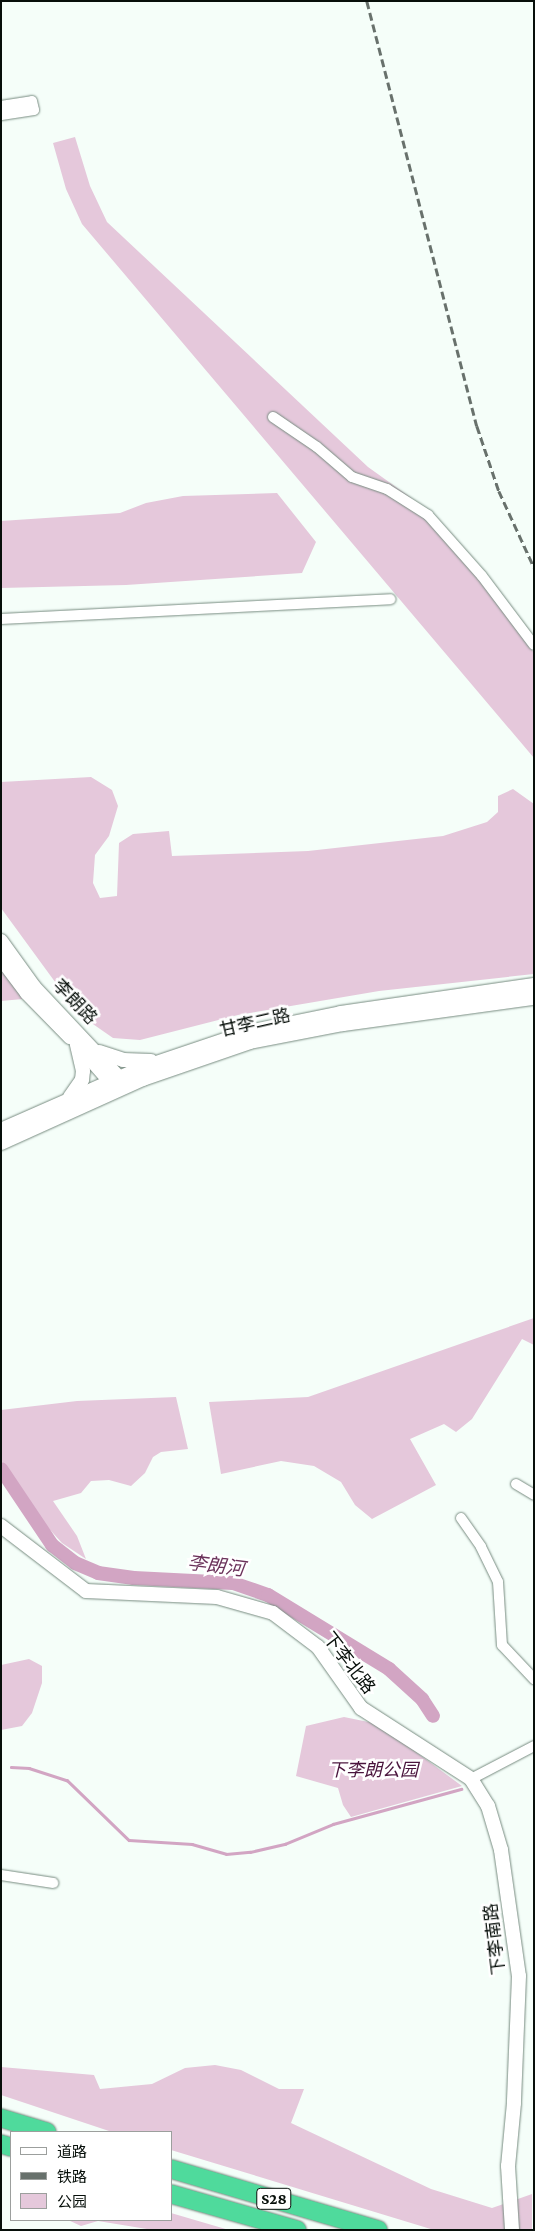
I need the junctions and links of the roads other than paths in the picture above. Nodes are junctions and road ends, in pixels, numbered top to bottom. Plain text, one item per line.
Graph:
1 (1, 106) edge
2 (1, 115) edge
3 (273, 417) dead end
4 (390, 599) dead end
5 (1, 619) edge
6 (534, 645) edge
7 (1, 941) edge
8 (1, 959) edge
9 (534, 985) edge
10 (534, 998) edge
11 (77, 1045) junction
12 (94, 1049) junction
13 (167, 1058) junction
14 (118, 1084) junction
15 (69, 1098) junction
16 (1, 1130) edge
17 (1, 1143) edge
18 (516, 1484) dead end
19 (534, 1495) edge
20 (461, 1518) dead end
21 (1, 1526) edge
22 (534, 1679) edge
23 (534, 1746) edge
24 (471, 1779) junction
25 (1, 1875) edge
26 (53, 1882) dead end
27 (514, 2103) junction
28 (1, 2113) edge
29 (1, 2118) edge
30 (43, 2131) edge
31 (44, 2131) edge
32 (172, 2169) edge
33 (172, 2194) edge
34 (297, 2230) edge
35 (378, 2230) edge
36 (512, 2230) edge
37 (522, 2230) edge

1 - 2 street
3 - 6 street
4 - 5 street
7 - 12 main road, 李朗路
8 - 11 main road, 李朗路
9 - 13 main road, 甘李二路
10 - 14 main road, 甘李二路
11 - 14 main road, 李朗路
11 - 15 main road
12 - 13 main road
12 - 14 main road, 李朗路
13 - 14 main road, 甘李二路
14 - 15 main road, 甘李二路
14 - 17 main road, 甘李二路
15 - 16 main road, 甘李二路
18 - 19 street
20 - 22 street
21 - 24 main road, 下李北路
23 - 24 street
24 - 27 main road, 下李南路
25 - 26 street
27 - 36 main road, 下李南路
27 - 37 main road, 下李南路
28 - 31 highway
29 - 30 highway
32 - 35 highway, S28
33 - 34 highway, S28

